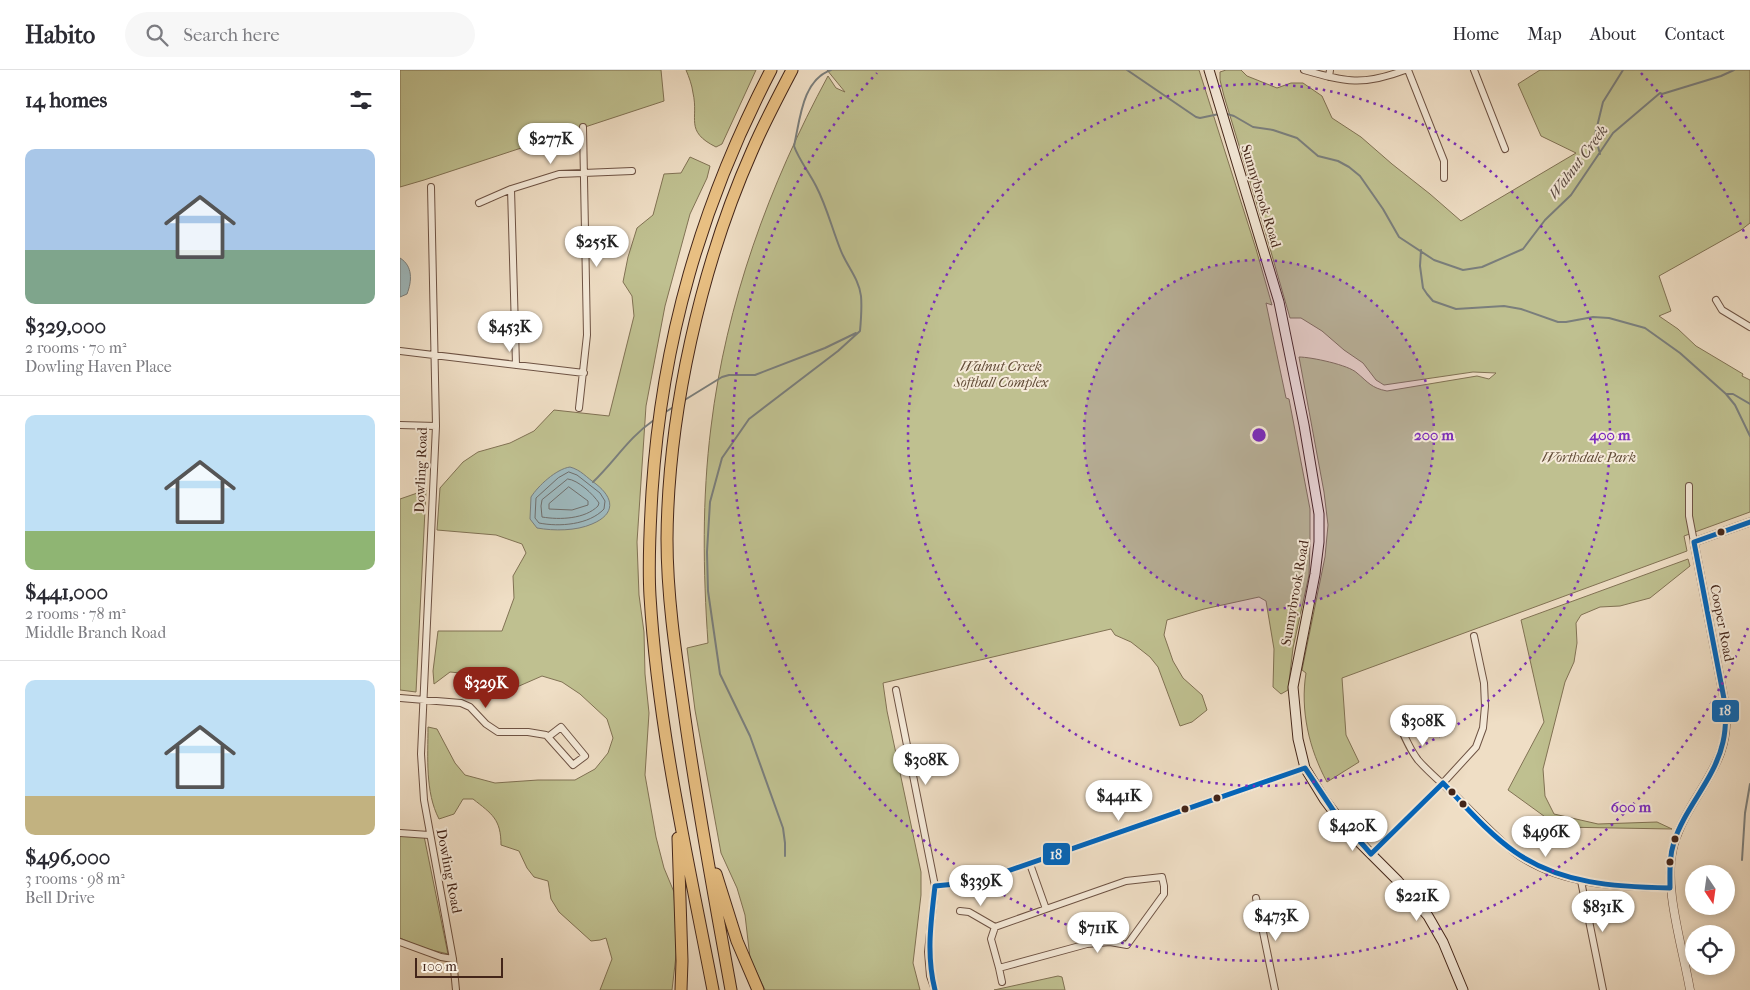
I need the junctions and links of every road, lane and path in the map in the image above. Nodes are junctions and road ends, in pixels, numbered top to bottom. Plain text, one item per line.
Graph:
1 (771, 70) edge
2 (792, 70) edge
3 (1209, 70) edge
4 (1304, 70) edge
5 (1407, 70) edge
6 (1474, 70) edge
7 (1329, 74) edge
8 (583, 127) dead end
9 (1505, 149) dead end
10 (584, 172) junction
11 (632, 172) dead end
12 (1444, 178) dead end
13 (431, 187) dead end
14 (511, 189) junction
15 (479, 203) dead end
16 (1716, 300) dead end
17 (1750, 327) edge
18 (400, 351) edge
19 (434, 356) junction
20 (516, 365) junction
21 (584, 373) junction
22 (579, 408) dead end
23 (400, 425) edge
24 (436, 426) junction
25 (1689, 486) dead end
26 (1750, 522) edge
27 (1694, 542) junction
28 (1474, 636) dead end
29 (896, 690) dead end
30 (400, 698) edge
31 (424, 699) junction
32 (1396, 716) dead end
33 (548, 737) junction
34 (1305, 768) junction
35 (1443, 783) junction
36 (676, 798) junction
37 (400, 833) edge
38 (429, 835) junction
39 (704, 835) junction
40 (1371, 854) junction
41 (1030, 864) junction
42 (1582, 881) junction
43 (935, 886) junction
44 (1670, 888) junction
45 (1256, 898) dead end
46 (1046, 909) junction
47 (960, 911) dead end
48 (995, 927) junction
49 (400, 942) edge
50 (453, 959) junction
51 (999, 968) junction
52 (1002, 982) dead end
53 (456, 990) edge
54 (681, 990) edge
55 (713, 990) edge
56 (731, 990) edge
57 (758, 990) edge
58 (935, 990) edge
59 (1275, 990) edge
60 (1463, 990) edge
61 (1603, 990) edge
62 (1690, 990) edge

1 - 36 highway
2 - 39 highway
3 - 34 main road, Sunnybrook Road
4 - 7 street
5 - 7 street
5 - 12 street
6 - 9 street
8 - 10 street
10 - 11 street
10 - 14 street
10 - 21 street
13 - 19 street, Dowling Road
14 - 15 street
14 - 20 street
16 - 17 street
18 - 19 street
19 - 20 street
19 - 24 street, Dowling Road
20 - 21 street
21 - 22 street
23 - 24 street
24 - 31 street, Dowling Road
25 - 27 street, Cooper Road
26 - 27 street
27 - 44 street, Cooper Road
28 - 35 street
29 - 43 street
30 - 31 street
31 - 33 street
31 - 38 street, Dowling Road
32 - 35 street
33 - 33 street
34 - 40 main road, Sunnybrook Road
34 - 41 street
35 - 40 street
35 - 42 street
36 - 54 highway
36 - 55 highway
37 - 38 street
38 - 50 street, Dowling Road
39 - 56 highway
39 - 57 highway
40 - 60 main road, Sunnybrook Road
41 - 43 street
41 - 46 street
42 - 44 street
42 - 61 street
43 - 58 street
44 - 62 street, Cooper Road
45 - 59 street
46 - 48 street
46 - 51 street
47 - 48 street
48 - 51 street
49 - 50 street
50 - 53 street, Dowling Road
51 - 52 street

